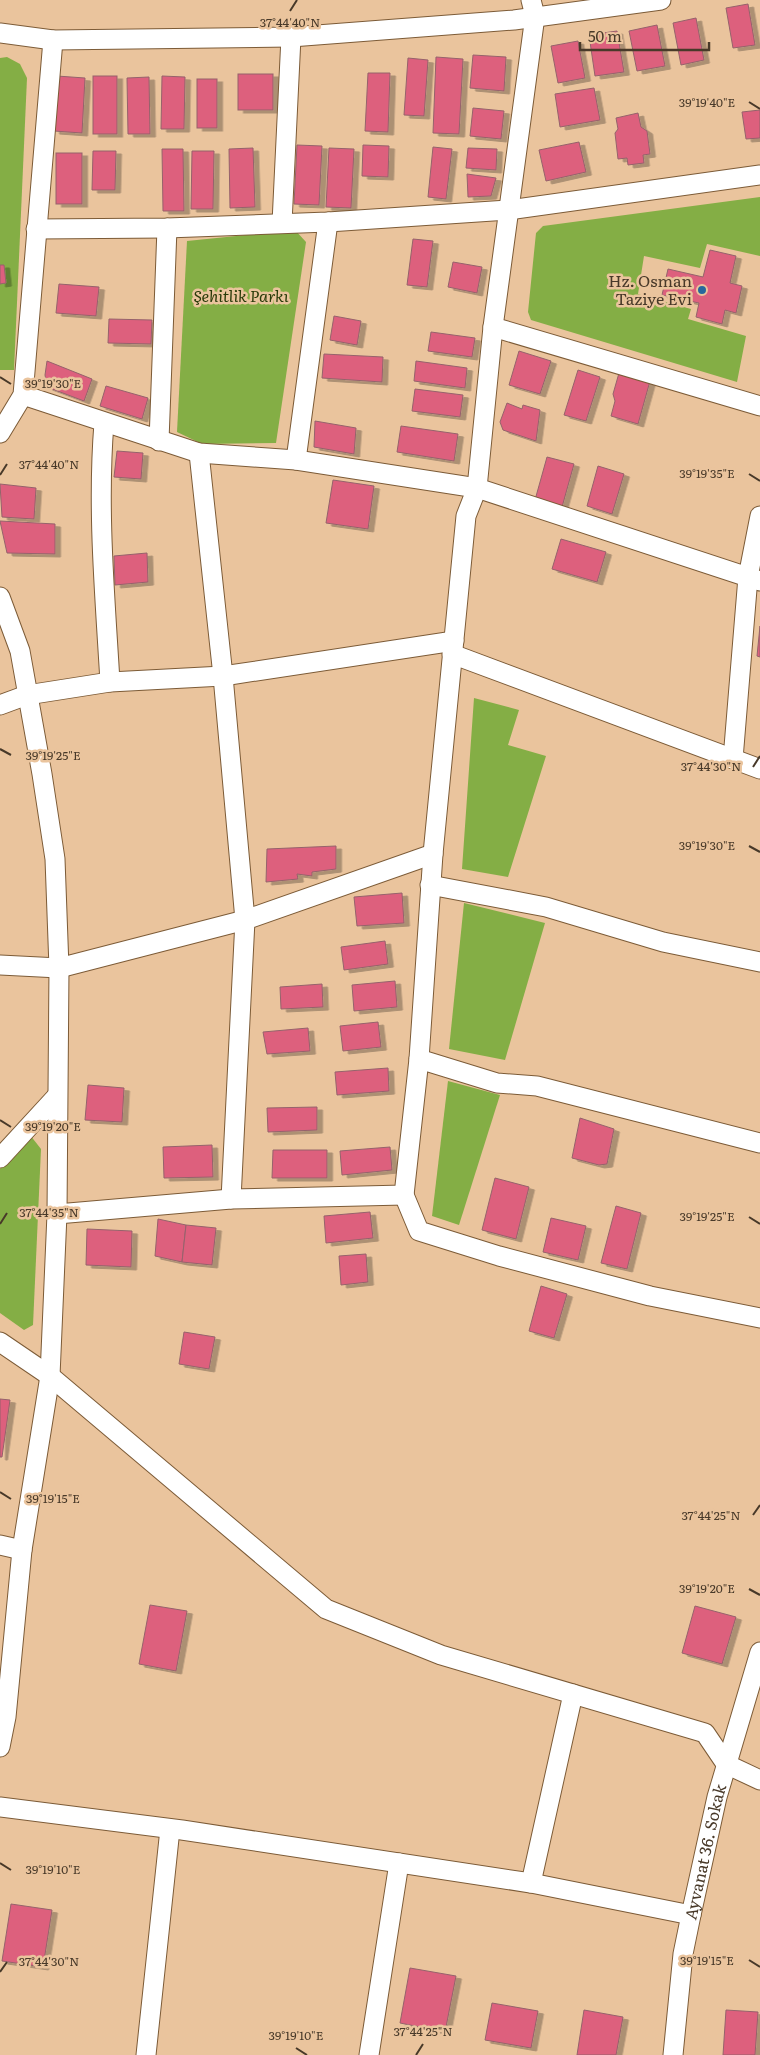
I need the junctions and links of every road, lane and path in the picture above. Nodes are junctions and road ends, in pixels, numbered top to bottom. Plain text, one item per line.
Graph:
1 (661, 0) edge
2 (533, 8) edge
3 (0, 33) edge
4 (291, 37) junction
5 (53, 40) junction
6 (760, 175) edge
7 (508, 210) junction
8 (328, 222) junction
9 (282, 223) junction
10 (167, 228) junction
11 (36, 229) junction
12 (493, 327) junction
13 (23, 395) junction
14 (760, 406) edge
15 (104, 423) junction
16 (0, 433) edge
17 (159, 441) junction
18 (198, 453) junction
19 (296, 460) junction
20 (477, 488) junction
21 (760, 516) edge
22 (754, 579) edge
23 (0, 598) edge
24 (453, 648) junction
25 (223, 676) junction
26 (110, 682) junction
27 (27, 695) junction
28 (0, 705) edge
29 (733, 760) junction
30 (760, 769) edge
31 (433, 854) junction
32 (430, 885) junction
33 (245, 920) junction
34 (760, 962) edge
35 (0, 965) edge
36 (59, 968) junction
37 (419, 1059) junction
38 (57, 1096) junction
39 (760, 1143) edge
40 (0, 1158) edge
41 (404, 1195) junction
42 (231, 1199) junction
43 (57, 1214) junction
44 (760, 1318) edge
45 (0, 1342) edge
46 (50, 1376) junction
47 (0, 1546) edge
48 (22, 1550) junction
49 (760, 1652) edge
50 (573, 1694) junction
51 (0, 1747) edge
52 (726, 1764) junction
53 (760, 1780) edge
54 (0, 1807) edge
55 (170, 1829) junction
56 (399, 1863) junction
57 (531, 1883) junction
58 (691, 1915) junction
59 (146, 2055) edge
60 (369, 2055) edge
61 (673, 2055) edge

1 - 2 street
2 - 4 street
2 - 7 street
3 - 5 street
4 - 5 street
4 - 9 street
5 - 11 street
6 - 7 street
7 - 8 street
7 - 12 street
8 - 9 street
8 - 19 street
9 - 10 street
10 - 11 street
10 - 17 street
11 - 13 street
12 - 14 street
12 - 20 street
13 - 15 street
13 - 16 street
15 - 17 street
15 - 26 street
17 - 18 street
18 - 19 street
18 - 25 street
19 - 20 street
20 - 22 street
20 - 24 street
21 - 22 street
22 - 29 street
23 - 27 street
24 - 25 street
24 - 29 street
24 - 31 street
25 - 26 street
25 - 33 street
26 - 27 street
27 - 28 street
27 - 36 street
29 - 30 street
31 - 32 street
31 - 33 street
32 - 34 street
32 - 37 street
33 - 36 street
33 - 42 street
35 - 36 street
36 - 38 street
37 - 39 street
37 - 41 street
38 - 40 street
38 - 43 street
41 - 42 street
41 - 44 street
42 - 43 street
43 - 46 street
45 - 46 street
46 - 48 street
46 - 50 street
47 - 48 street
48 - 51 street
49 - 52 street, Ayvanat 36. Sokak
50 - 52 street
50 - 57 street
52 - 53 street
52 - 58 street, Ayvanat 36. Sokak
54 - 55 street
55 - 56 street
55 - 59 street
56 - 57 street
56 - 60 street
57 - 58 street
58 - 61 street, Ayvanat 36. Sokak

